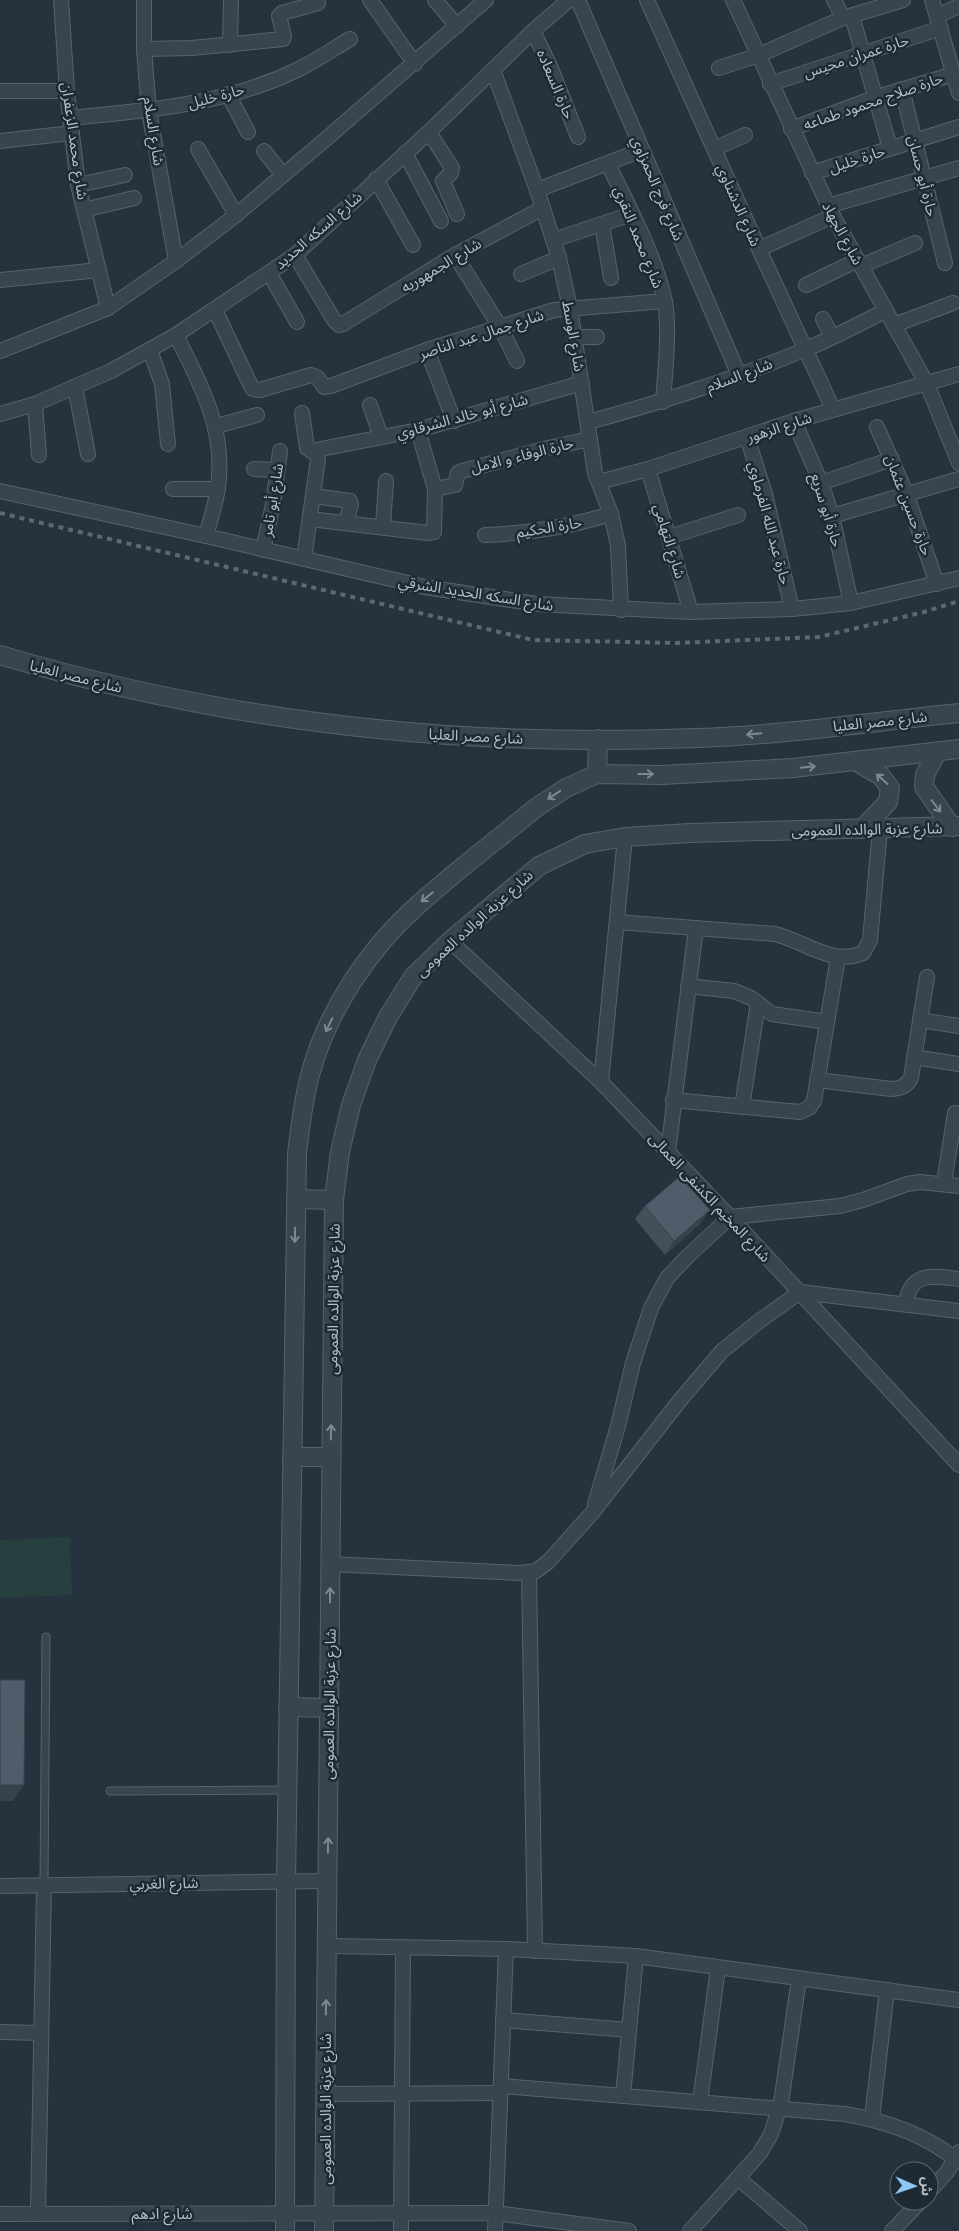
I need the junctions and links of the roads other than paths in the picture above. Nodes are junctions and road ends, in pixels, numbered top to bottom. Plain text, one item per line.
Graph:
1 (61, 0) edge
2 (144, 0) edge
3 (231, 0) edge
4 (370, 0) edge
5 (435, 0) edge
6 (486, 0) edge
7 (570, 0) edge
8 (578, 0) edge
9 (647, 0) edge
10 (733, 0) edge
11 (834, 0) edge
12 (903, 0) edge
13 (932, 0) edge
14 (318, 2) dead end
15 (959, 6) edge
16 (848, 17) junction
17 (939, 22) junction
18 (457, 26) junction
19 (534, 31) junction
20 (350, 39) dead end
21 (230, 45) junction
22 (144, 49) junction
23 (863, 53) junction
24 (759, 55) junction
25 (415, 64) junction
26 (719, 68) dead end
27 (493, 70) junction
28 (954, 74) junction
29 (770, 84) junction
30 (902, 89) junction
31 (0, 91) edge
32 (67, 91) junction
33 (228, 94) junction
34 (959, 94) edge
35 (874, 98) junction
36 (149, 111) junction
37 (70, 118) junction
38 (959, 127) edge
39 (791, 130) junction
40 (248, 132) dead end
41 (429, 132) junction
42 (72, 133) junction
43 (745, 135) dead end
44 (578, 137) dead end
45 (0, 141) edge
46 (915, 142) junction
47 (890, 148) junction
48 (198, 149) dead end
49 (714, 149) junction
50 (642, 150) junction
51 (264, 151) dead end
52 (405, 154) junction
53 (608, 164) junction
54 (959, 168) edge
55 (812, 173) junction
56 (125, 175) dead end
57 (283, 175) junction
58 (924, 177) junction
59 (376, 179) junction
60 (78, 185) junction
61 (537, 190) junction
62 (134, 198) dead end
63 (543, 208) junction
64 (84, 210) junction
65 (831, 211) junction
66 (457, 214) dead end
67 (632, 214) junction
68 (236, 215) junction
69 (441, 221) dead end
70 (602, 224) junction
71 (553, 240) junction
72 (915, 244) dead end
73 (413, 245) dead end
74 (759, 249) junction
75 (295, 255) junction
76 (455, 255) junction
77 (558, 258) junction
78 (176, 261) junction
79 (860, 263) junction
80 (945, 263) dead end
81 (99, 270) junction
82 (269, 273) junction
83 (522, 274) dead end
84 (611, 278) dead end
85 (0, 280) edge
86 (806, 285) dead end
87 (665, 302) junction
88 (953, 303) dead end
89 (108, 308) junction
90 (570, 308) junction
91 (215, 310) junction
92 (885, 311) junction
93 (823, 318) dead end
94 (297, 322) dead end
95 (894, 325) junction
96 (500, 326) junction
97 (176, 335) junction
98 (574, 337) junction
99 (597, 337) dead end
100 (832, 337) junction
101 (806, 349) junction
102 (150, 350) junction
103 (427, 350) junction
104 (0, 351) edge
105 (517, 361) dead end
106 (959, 374) edge
107 (740, 375) junction
108 (582, 382) junction
109 (927, 384) junction
110 (75, 387) junction
111 (663, 402) junction
112 (35, 404) junction
113 (370, 405) dead end
114 (833, 409) junction
115 (302, 413) dead end
116 (0, 414) edge
117 (257, 415) dead end
118 (454, 421) junction
119 (794, 421) junction
120 (588, 422) junction
121 (216, 426) junction
122 (877, 428) dead end
123 (418, 430) junction
124 (381, 437) junction
125 (747, 437) junction
126 (590, 439) junction
127 (168, 444) dead end
128 (280, 450) dead end
129 (311, 451) junction
130 (88, 454) dead end
131 (38, 455) dead end
132 (892, 459) junction
133 (959, 463) edge
134 (254, 469) dead end
135 (648, 469) junction
136 (277, 470) junction
137 (959, 479) edge
138 (386, 482) dead end
139 (599, 482) junction
140 (820, 482) junction
141 (174, 489) dead end
142 (218, 489) junction
143 (435, 489) junction
144 (0, 491) edge
145 (906, 493) junction
146 (314, 496) junction
147 (611, 514) junction
148 (738, 515) dead end
149 (832, 516) junction
150 (310, 519) junction
151 (346, 522) junction
152 (383, 527) junction
153 (485, 535) dead end
154 (206, 536) junction
155 (669, 536) junction
156 (263, 550) junction
157 (304, 559) junction
158 (959, 578) edge
159 (937, 584) junction
160 (851, 603) junction
161 (792, 609) junction
162 (621, 610) junction
163 (691, 612) junction
164 (0, 655) edge
165 (959, 713) edge
166 (598, 739) junction
167 (959, 749) edge
168 (937, 752) junction
169 (857, 762) junction
170 (597, 774) junction
171 (956, 827) edge
172 (862, 829) junction
173 (880, 829) junction
174 (625, 837) junction
175 (617, 922) junction
176 (696, 928) junction
177 (450, 941) junction
178 (838, 957) junction
179 (927, 977) dead end
180 (688, 986) junction
181 (758, 1003) junction
182 (920, 1020) junction
183 (827, 1022) junction
184 (958, 1022) edge
185 (914, 1057) junction
186 (959, 1064) edge
187 (817, 1080) junction
188 (601, 1082) junction
189 (673, 1100) junction
190 (742, 1107) junction
191 (955, 1114) dead end
192 (668, 1152) junction
193 (944, 1183) junction
194 (959, 1186) edge
195 (296, 1199) junction
196 (334, 1200) junction
197 (730, 1217) junction
198 (959, 1279) edge
199 (800, 1292) junction
200 (906, 1304) junction
201 (959, 1311) edge
202 (292, 1456) junction
203 (331, 1457) junction
204 (959, 1465) edge
205 (592, 1513) junction
206 (330, 1564) junction
207 (529, 1572) junction
208 (46, 1637) dead end
209 (288, 1708) junction
210 (329, 1708) junction
211 (287, 1790) junction
212 (110, 1791) dead end
213 (327, 1881) junction
214 (286, 1882) junction
215 (44, 1885) junction
216 (0, 1886) edge
217 (327, 1946) junction
218 (403, 1947) junction
219 (506, 1949) junction
220 (534, 1950) junction
221 (636, 1956) junction
222 (718, 1968) junction
223 (799, 1979) junction
224 (887, 1990) junction
225 (959, 2000) edge
226 (503, 2020) junction
227 (629, 2030) junction
228 (0, 2032) edge
229 (41, 2033) junction
230 (500, 2090) junction
231 (325, 2094) junction
232 (402, 2094) junction
233 (622, 2096) junction
234 (700, 2102) junction
235 (779, 2108) junction
236 (872, 2118) junction
237 (958, 2158) edge
238 (738, 2178) junction
239 (939, 2180) edge
240 (911, 2211) edge
241 (285, 2212) junction
242 (324, 2212) junction
243 (401, 2213) junction
244 (496, 2213) junction
245 (0, 2214) edge
246 (38, 2214) junction
247 (285, 2231) edge
248 (324, 2231) edge
249 (401, 2231) edge
250 (495, 2231) edge
251 (627, 2231) edge
252 (690, 2231) edge
253 (800, 2231) edge
254 (892, 2231) edge

1 - 32 street, شارع محمد الزعفران
2 - 22 street, شارع السلام
3 - 21 street
4 - 25 street
5 - 18 street
6 - 18 street
7 - 19 street, شارع السكه الحديد
8 - 50 street, شارع فرج الحمزاوي
9 - 49 street, شارع الدشناوي
10 - 24 street, شارع الجهاد
11 - 16 street
12 - 16 street
13 - 17 street
14 - 21 street
15 - 17 street, حارة عمران محيس
16 - 23 street
16 - 24 street
17 - 23 street, حارة عمران محيس
17 - 28 street
18 - 25 street
19 - 27 street, شارع السكه الحديد
19 - 44 street, حارة السعاده
20 - 33 street, حارة خليل
21 - 22 street
22 - 36 street, شارع السلام
23 - 29 street, حارة عمران محيس
23 - 35 street
24 - 26 street
24 - 29 street, شارع الجهاد
25 - 57 street
27 - 41 street, شارع السكه الحديد
27 - 61 street, شارع الوسط
28 - 30 street, حارة صلاح محمود طماعه
28 - 34 street
29 - 39 street, شارع الجهاد
30 - 35 street, حارة صلاح محمود طماعه
30 - 46 street, حارة أبو حسان
31 - 32 street
32 - 37 street, شارع محمد الزعفران
33 - 36 street, حارة خليل
33 - 40 street
35 - 39 street, حارة صلاح محمود طماعه
35 - 47 street
36 - 37 street, حارة خليل
36 - 78 street, شارع السلام
37 - 42 street, شارع محمد الزعفران
38 - 46 street, حارة خليل
39 - 55 street, شارع الجهاد
41 - 52 street, شارع السكه الحديد
41 - 66 street
42 - 45 street
42 - 60 street, شارع محمد الزعفران
43 - 49 street
46 - 47 street, حارة خليل
46 - 58 street, حارة أبو حسان
47 - 55 street, حارة خليل
48 - 68 street
49 - 74 street, شارع الدشناوي
50 - 53 street
50 - 107 street, شارع فرج الحمزاوي
51 - 57 street
52 - 59 street, شارع السكه الحديد
52 - 69 street
53 - 61 street
53 - 67 street, شارع محمد النقري
54 - 58 street
55 - 65 street, شارع الجهاد
56 - 60 street
57 - 68 street
58 - 65 street
58 - 80 street, حارة أبو حسان
59 - 73 street
59 - 75 street, شارع السكه الحديد
60 - 64 street, شارع محمد الزعفران
61 - 63 street, شارع الوسط
62 - 64 street
63 - 71 street, شارع الوسط
63 - 76 street, شارع الجمهوريه
64 - 81 street, شارع محمد الزعفران
65 - 74 street
65 - 79 street, شارع الجهاد
67 - 70 street
67 - 87 street, شارع محمد النقري
68 - 78 street
70 - 71 street
70 - 84 street
71 - 77 street, شارع الوسط
72 - 79 street
74 - 101 street, شارع الدشناوي
75 - 76 street, شارع الجمهوريه
75 - 82 street, شارع السكه الحديد
76 - 96 street
77 - 83 street
77 - 90 street, شارع الوسط
78 - 89 street
79 - 86 street
79 - 92 street, شارع الجهاد
81 - 85 street
81 - 89 street, شارع محمد الزعفران
82 - 91 street, شارع السكه الحديد
82 - 94 street
87 - 90 street, شارع جمال عبد الناصر
87 - 111 street, شارع محمد النقري
88 - 95 street
89 - 104 street
90 - 96 street, شارع جمال عبد الناصر
90 - 98 street, شارع الوسط
91 - 97 street, شارع السكه الحديد
91 - 103 street, شارع جمال عبد الناصر
92 - 95 street, شارع الجهاد
92 - 100 street, شارع السلام
93 - 100 street
95 - 109 street, شارع الجهاد
96 - 103 street, شارع جمال عبد الناصر
96 - 105 street
97 - 102 street, شارع السكه الحديد
97 - 121 street
98 - 99 street
98 - 108 street, شارع الوسط
100 - 101 street, شارع السلام
101 - 107 street, شارع السلام
101 - 114 street, شارع الدشناوي
102 - 110 street, شارع السكه الحديد
102 - 127 street
103 - 118 street
106 - 109 street, شارع الزهور
107 - 111 street, شارع السلام
108 - 118 street, شارع أبو خالد الشرقاوي
108 - 120 street, شارع الوسط
109 - 114 street, شارع الزهور
109 - 133 street, شارع الجهاد
110 - 112 street, شارع السكه الحديد
110 - 130 street
111 - 120 street, شارع السلام
112 - 116 street, شارع السكه الحديد
112 - 131 street
113 - 124 street
114 - 119 street, شارع الزهور
115 - 129 street
117 - 121 street
118 - 123 street, شارع أبو خالد الشرقاوي
119 - 125 street, شارع الزهور
119 - 140 street, حارة أبو سريع
120 - 126 street, شارع الوسط
121 - 142 street
122 - 132 street, حارة حسين عثمان
123 - 124 street, شارع أبو خالد الشرقاوي
123 - 143 street
124 - 129 street, شارع أبو خالد الشرقاوي
125 - 135 street, شارع الزهور
125 - 161 street, حارة عبد الله الفرماوي
126 - 139 street, شارع الوسط
126 - 143 street, حارة الوفاء و الامل
128 - 136 street, شارع أبو تامر
129 - 146 street
132 - 140 street
132 - 145 street, حارة حسين عثمان
134 - 136 street
135 - 139 street, شارع الزهور
135 - 155 street, شارع التهامي
136 - 156 street, شارع أبو تامر
137 - 145 street
138 - 152 street
139 - 147 street, شارع الوسط
140 - 149 street, حارة أبو سريع
141 - 142 street
142 - 154 street
143 - 152 street
144 - 154 street, شارع السكه الحديد الشرقي
145 - 149 street
145 - 159 street, حارة حسين عثمان
146 - 150 street
146 - 151 street
147 - 153 street, حارة الحكيم
147 - 162 street, شارع الوسط
148 - 155 street
149 - 160 street, حارة أبو سريع
150 - 151 street
150 - 157 street
151 - 152 street
154 - 156 street, شارع السكه الحديد الشرقي
155 - 163 street, شارع التهامي
156 - 157 street, شارع السكه الحديد الشرقي
157 - 162 street, شارع السكه الحديد الشرقي
158 - 159 street, شارع السكه الحديد الشرقي
159 - 160 street, شارع السكه الحديد الشرقي
160 - 161 street, شارع السكه الحديد الشرقي
161 - 163 street, شارع السكه الحديد الشرقي
162 - 163 street, شارع السكه الحديد الشرقي
164 - 166 street, شارع مصر العليا
165 -> 166 street, شارع مصر العليا
166 - 170 street
167 - 168 street
168 - 169 street
168 -> 171 street
170 -> 169 street
172 -> 169 street
170 -> 195 street
171 - 173 street, شارع عزبة الوالده العمومى
172 - 173 street, شارع عزبة الوالده العمومى
172 - 174 street, شارع عزبة الوالده العمومى
173 - 178 street
174 - 175 street
174 - 177 street, شارع عزبة الوالده العمومى
175 - 176 street
175 - 188 street
176 - 178 street
176 - 180 street
177 - 188 street, شارع المخيم الكشفى العمالى
177 - 196 street, شارع عزبة الوالده العمومى
178 - 183 street
179 - 182 street
180 - 181 street
180 - 189 street
181 - 183 street
181 - 190 street
182 - 184 street
182 - 185 street
183 - 187 street
185 - 186 street
185 - 187 street
187 - 190 street
188 - 192 street, شارع المخيم الكشفى العمالى
189 - 190 street
189 - 192 street
191 - 193 street
192 - 197 street, شارع المخيم الكشفى العمالى
193 - 194 street
193 - 197 street
195 - 196 street
195 -> 202 street
203 -> 196 street, شارع عزبة الوالده العمومى
197 - 199 street, شارع المخيم الكشفى العمالى
197 - 205 street
198 - 200 street
199 - 200 street
199 - 204 street, شارع المخيم الكشفى العمالى
199 - 205 street
200 - 201 street
202 - 203 street
202 - 209 street
203 - 206 street, شارع عزبة الوالده العمومى
205 - 207 street
206 - 207 street
210 -> 206 street, شارع عزبة الوالده العمومى
207 - 220 street
208 - 215 lane
209 - 210 street
209 - 211 street
213 -> 210 street, شارع عزبة الوالده العمومى
211 - 212 lane
211 - 214 street
213 - 214 street, شارع الغربي
213 - 217 street, شارع عزبة الوالده العمومى
214 - 215 street, شارع الغربي
214 - 241 street
215 - 216 street, شارع الغربي
215 - 229 street
217 - 218 street
231 -> 217 street, شارع عزبة الوالده العمومى
218 - 219 street
218 - 232 street
219 - 220 street
219 - 226 street
220 - 221 street
221 - 222 street
221 - 227 street
222 - 223 street
222 - 234 street
223 - 224 street
223 - 235 street
224 - 225 street
224 - 236 street
226 - 227 street
226 - 230 street
227 - 233 street
228 - 229 street
229 - 246 street
230 - 232 street
230 - 233 street
230 - 244 street
231 - 232 street
231 - 242 street, شارع عزبة الوالده العمومى
232 - 243 street
233 - 234 street
234 - 235 street
235 - 236 street
235 - 238 street
236 - 237 street
237 - 239 street
238 - 252 street
238 - 253 street
240 - 254 street
241 - 242 street, شارع ادهم
241 - 246 street, شارع ادهم
241 - 247 street
242 - 243 street, شارع ادهم
242 - 248 street, شارع عزبة الوالده العمومى
243 - 244 street, شارع ادهم
243 - 249 street
244 - 250 street
244 - 251 street, شارع ادهم
245 - 246 street, شارع ادهم

